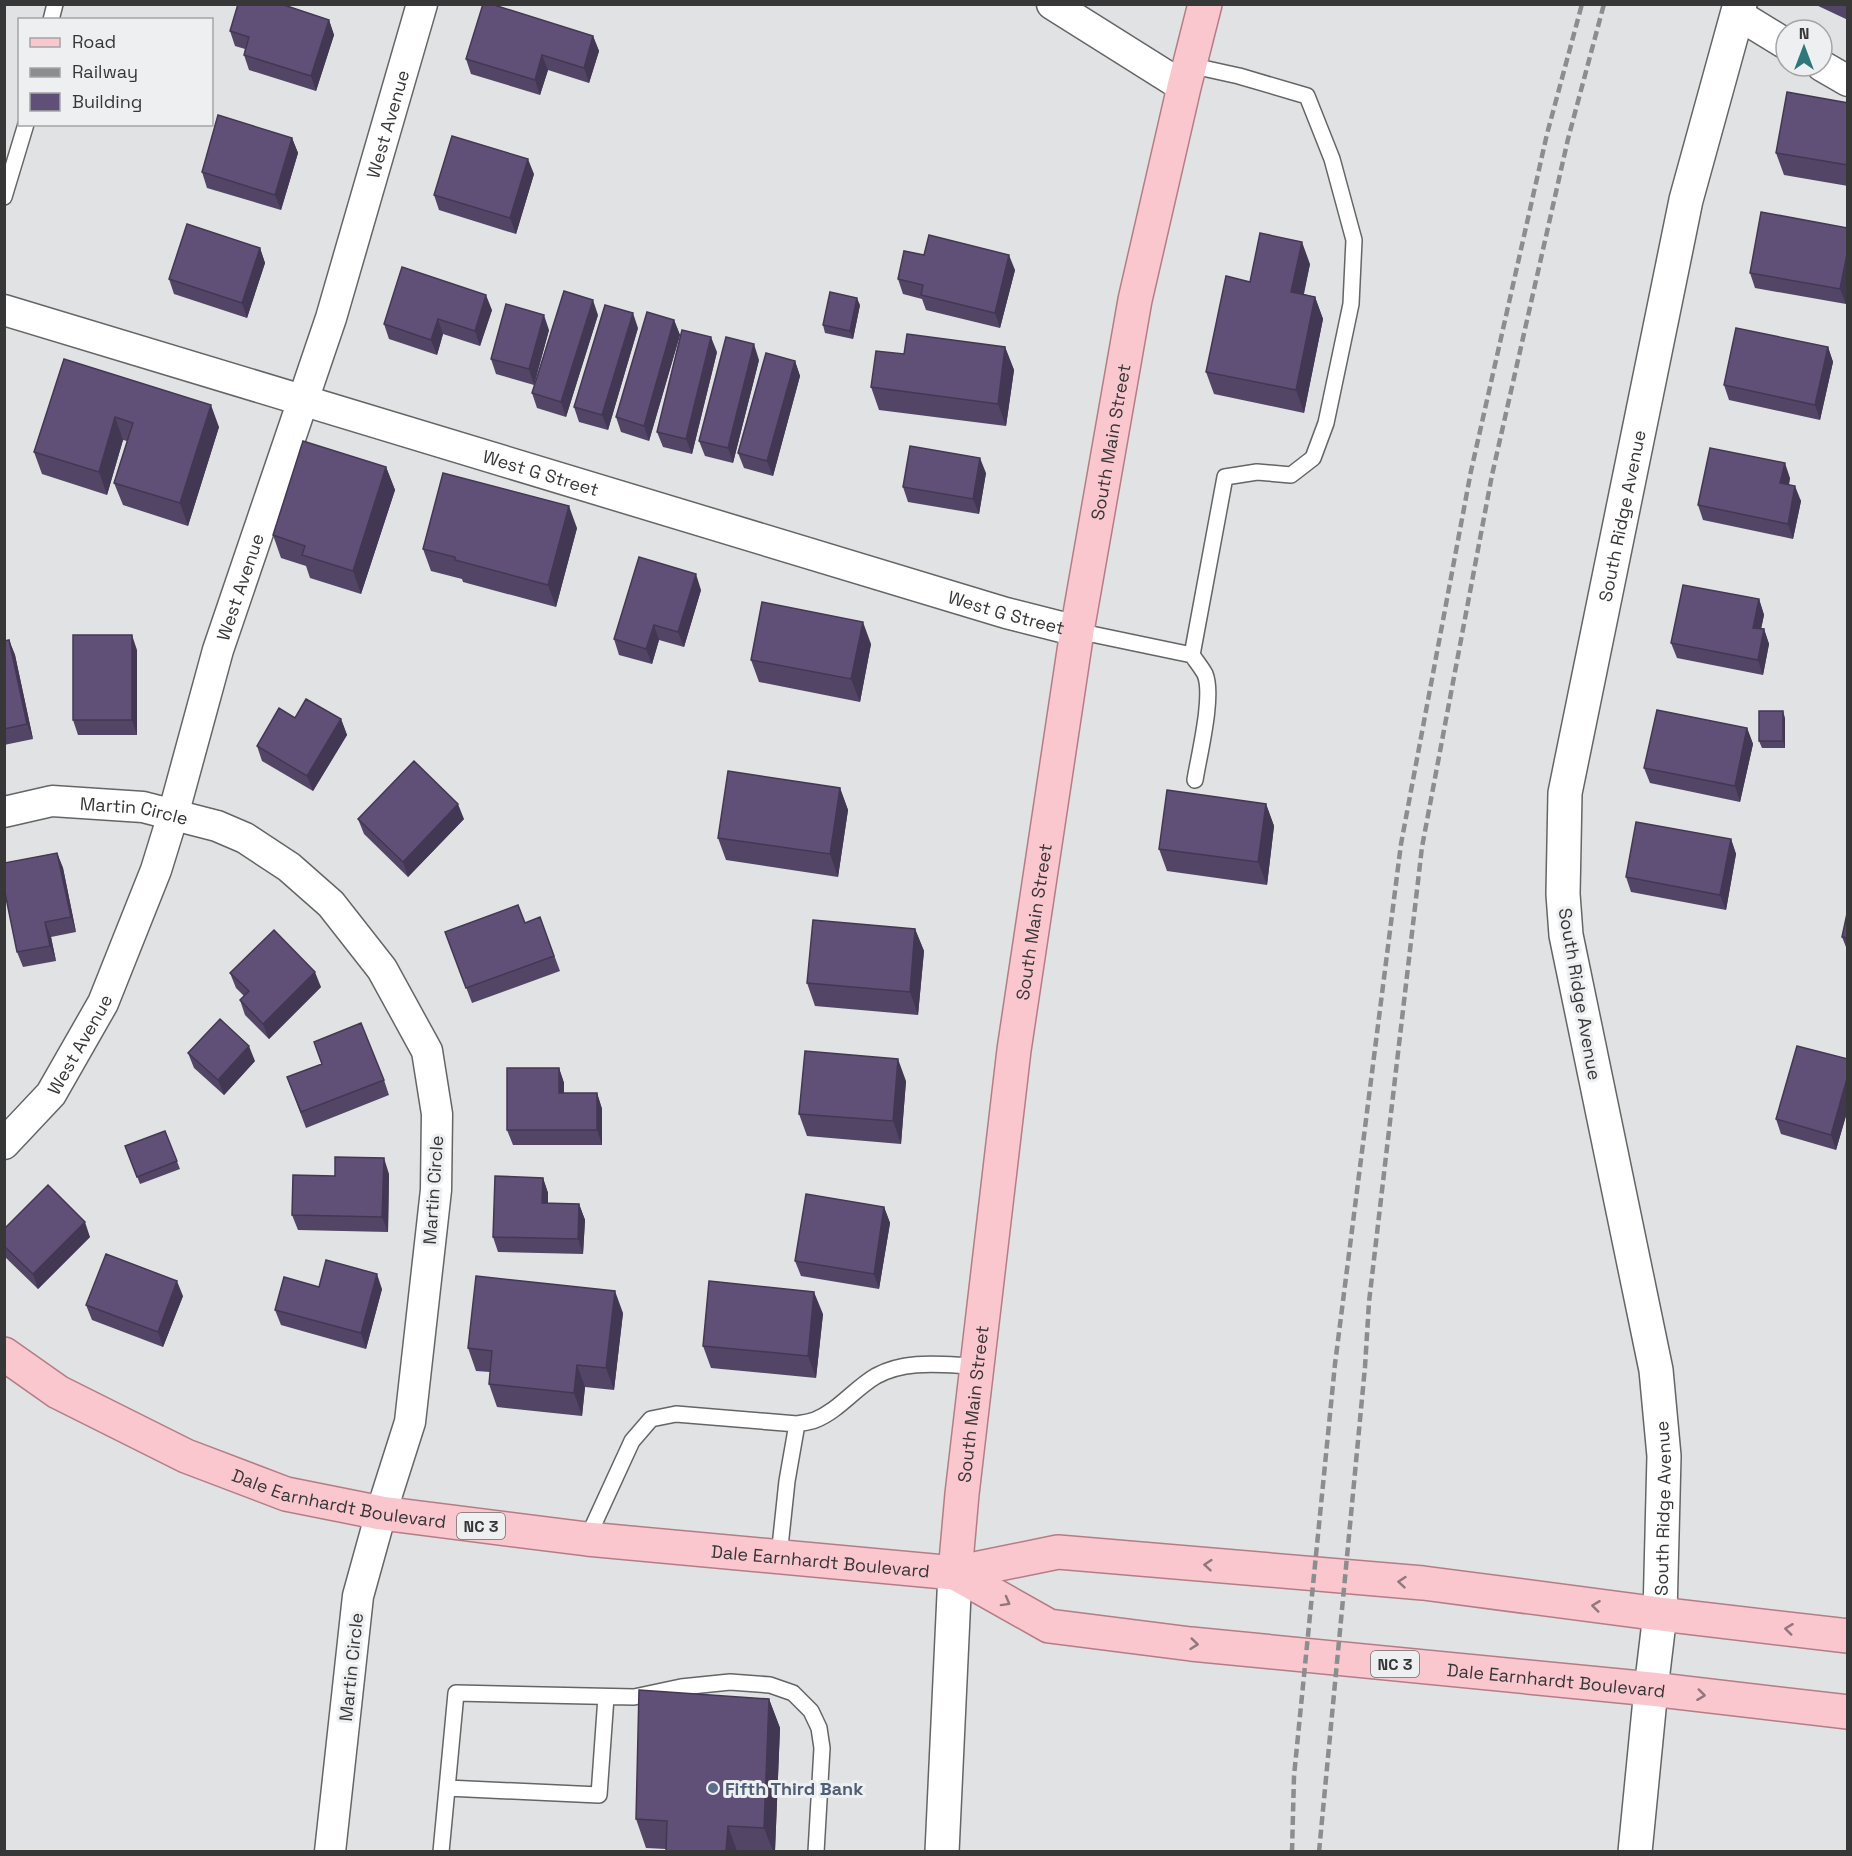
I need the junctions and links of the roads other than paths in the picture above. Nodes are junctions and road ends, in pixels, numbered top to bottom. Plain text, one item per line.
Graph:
1 (422, 4) edge
2 (1052, 4) edge
3 (1205, 4) edge
4 (1739, 9) edge
5 (1774, 35) edge
6 (1834, 73) edge
7 (1187, 76) junction
8 (1848, 81) edge
9 (25, 126) edge
10 (4, 197) edge
11 (4, 310) edge
12 (302, 400) junction
13 (1077, 631) junction
14 (1192, 655) junction
15 (1195, 780) dead end
16 (4, 812) edge
17 (173, 815) junction
18 (4, 1144) edge
19 (4, 1354) edge
20 (977, 1366) junction
21 (797, 1424) junction
22 (381, 1514) junction
23 (587, 1539) junction
24 (778, 1556) junction
25 (955, 1573) junction
26 (1660, 1614) junction
27 (1848, 1636) edge
28 (1651, 1689) junction
29 (606, 1697) junction
30 (1848, 1712) edge
31 (447, 1788) junction
32 (330, 1851) edge
33 (441, 1851) edge
34 (816, 1851) edge
35 (942, 1851) edge
36 (1635, 1851) edge

1 - 12 street, West Avenue
2 - 7 street
3 - 7 main road, South Main Street
4 - 5 street
4 - 26 street, South Ridge Avenue
6 - 8 street
7 - 13 main road, South Main Street
7 - 14 lane
9 - 10 lane
11 - 12 street, West G Street
12 - 13 street, West G Street
12 - 17 street, West Avenue
13 - 14 lane
13 - 20 main road, South Main Street
14 - 15 lane
16 - 17 street, Martin Circle
17 - 18 street, West Avenue
17 - 22 street, Martin Circle
19 - 22 main road, Dale Earnhardt Boulevard / NC 3
20 - 21 lane
20 - 25 main road, South Main Street
21 - 23 lane
21 - 24 lane
22 - 23 main road, Dale Earnhardt Boulevard / NC 3
22 - 32 street, Martin Circle
23 - 24 main road, Dale Earnhardt Boulevard / NC 3
24 - 25 main road, Dale Earnhardt Boulevard / NC 3
26 -> 25 main road, Dale Earnhardt Boulevard / NC 3
25 -> 28 main road, Dale Earnhardt Boulevard / NC 3
25 - 35 street, South Main Street
27 -> 26 main road, Dale Earnhardt Boulevard / NC 3
26 - 28 street, South Ridge Avenue
28 -> 30 main road, Dale Earnhardt Boulevard / NC 3
28 - 36 street, South Ridge Avenue
29 - 31 lane
29 - 31 lane
29 - 34 lane
31 - 33 lane

